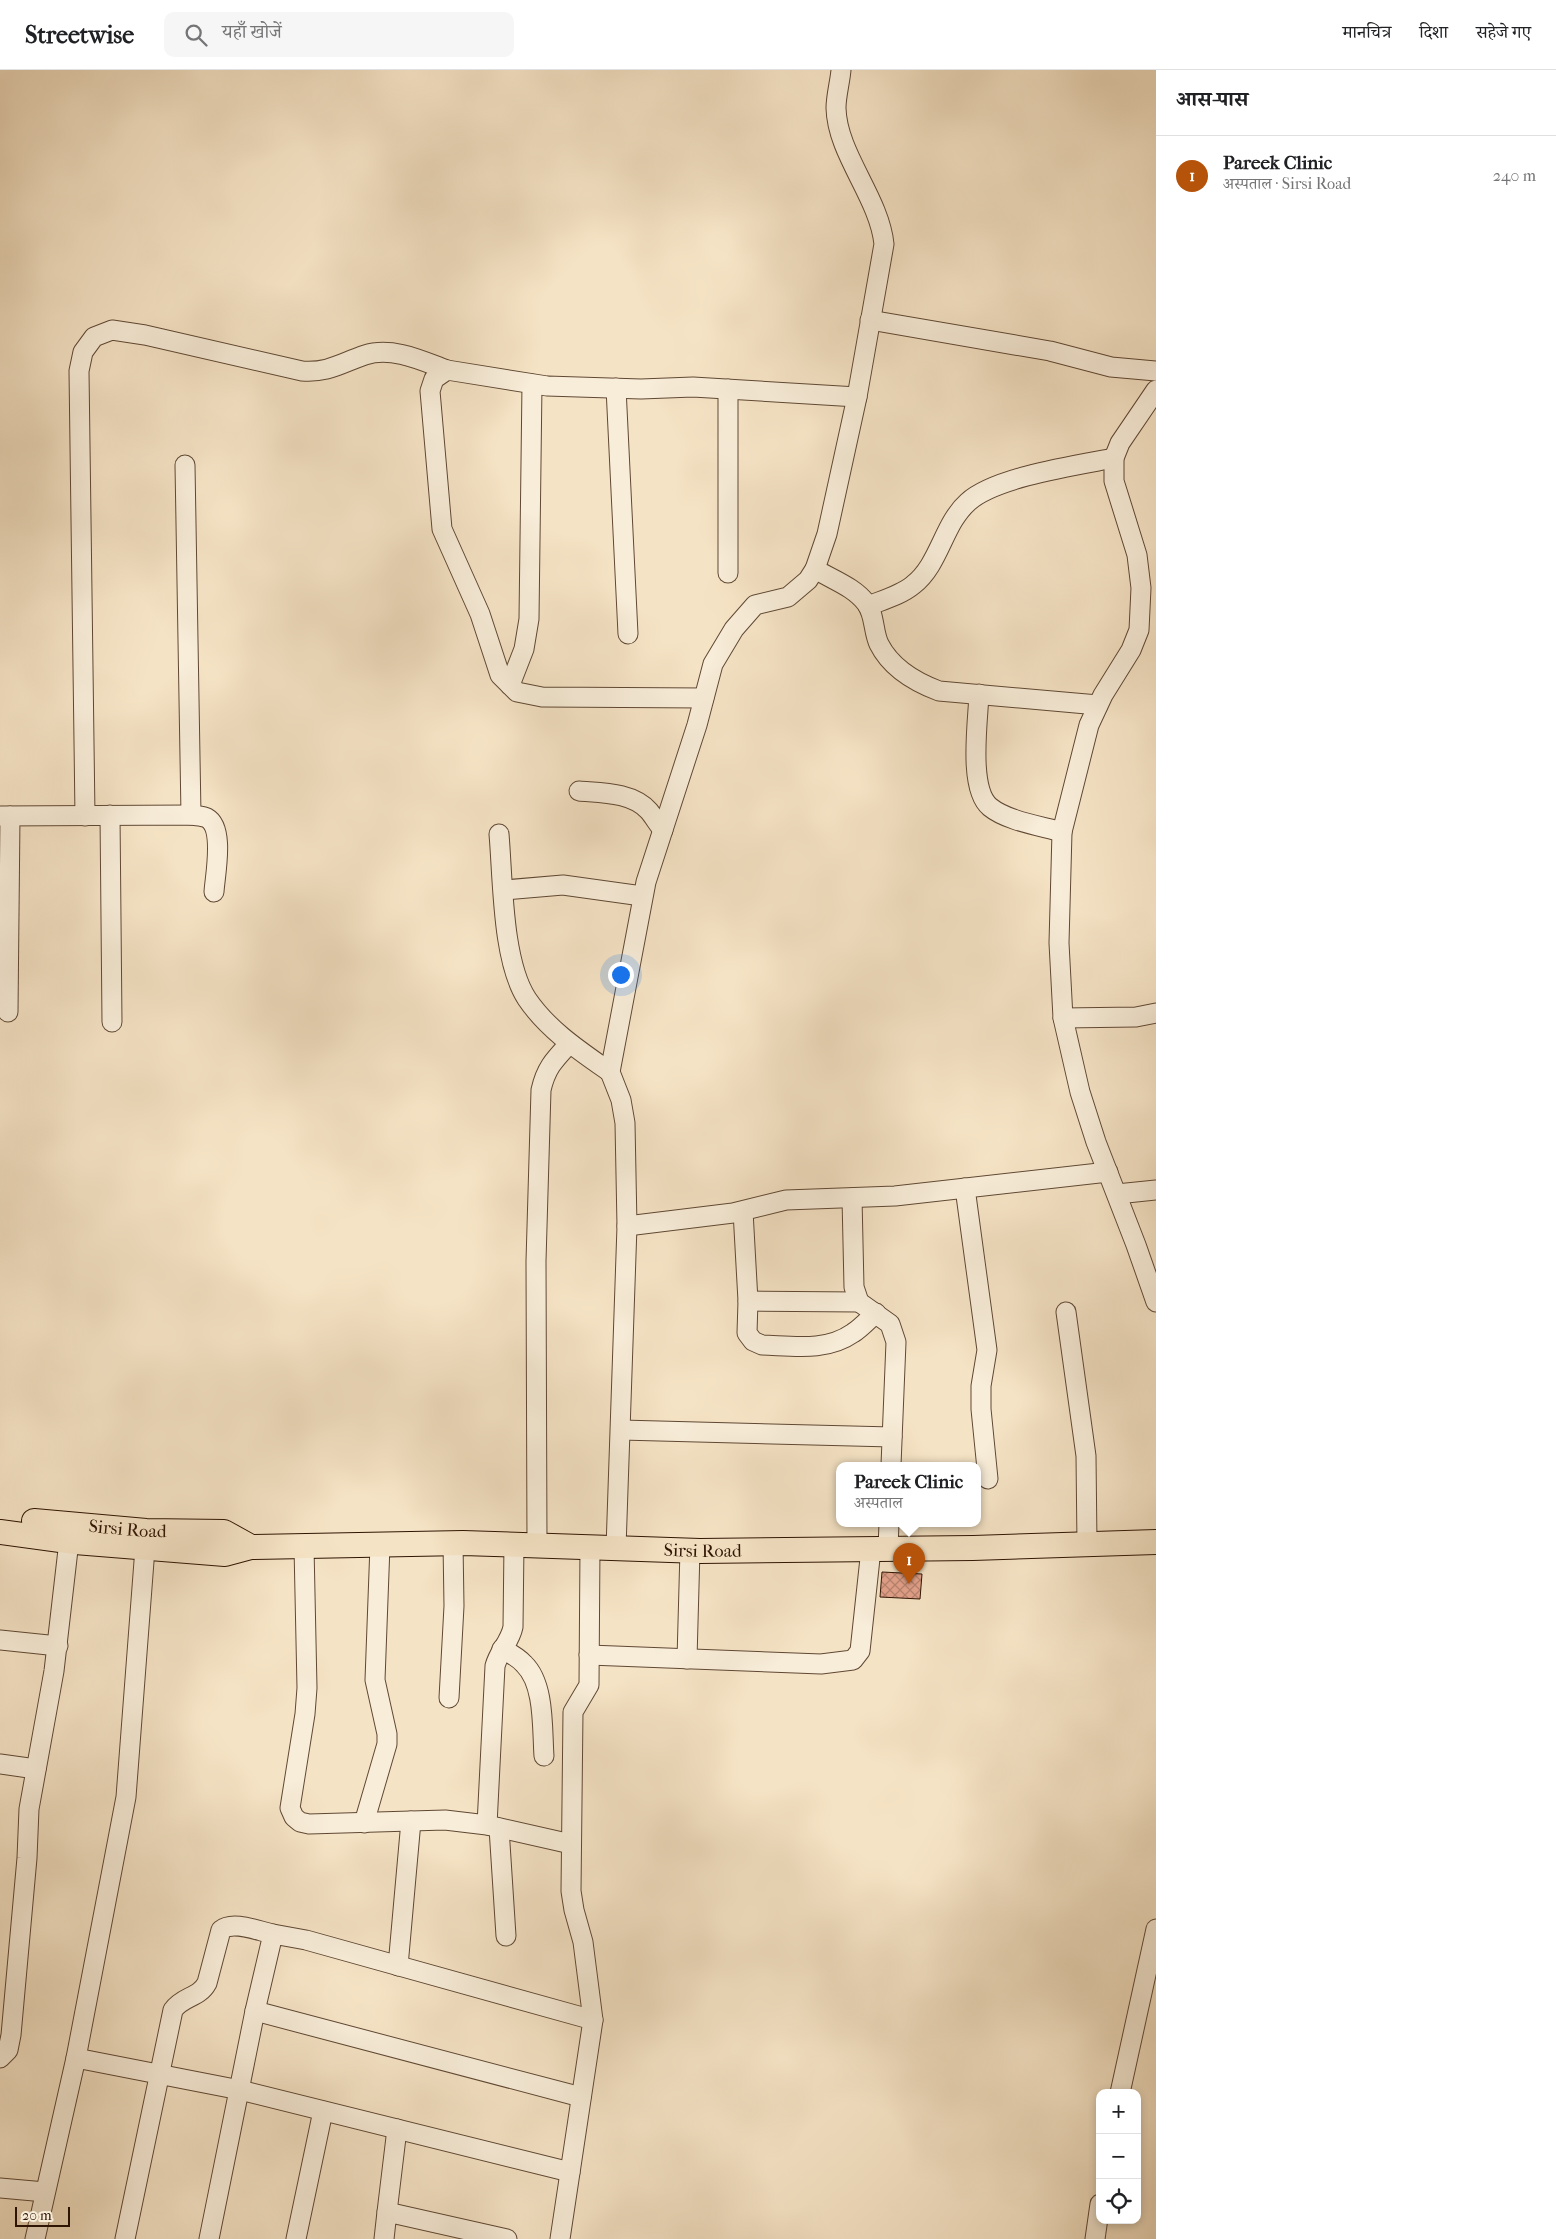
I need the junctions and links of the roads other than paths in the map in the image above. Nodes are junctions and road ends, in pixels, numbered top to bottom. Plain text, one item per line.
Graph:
1 (841, 70) edge
2 (870, 320) junction
3 (447, 370) junction
4 (1156, 371) edge
5 (532, 384) junction
6 (616, 388) junction
7 (728, 389) junction
8 (1156, 390) edge
9 (857, 397) junction
10 (1114, 458) junction
11 (185, 464) dead end
12 (815, 569) junction
13 (728, 573) dead end
14 (868, 606) junction
15 (628, 634) dead end
16 (510, 685) junction
17 (979, 694) junction
18 (704, 698) junction
19 (1098, 705) junction
20 (579, 791) dead end
21 (110, 815) junction
22 (191, 815) junction
23 (5, 816) edge
24 (85, 816) junction
25 (663, 830) junction
26 (1062, 832) junction
27 (499, 834) dead end
28 (504, 890) junction
29 (214, 892) dead end
30 (642, 896) junction
31 (8, 1012) dead end
32 (1156, 1013) edge
33 (1063, 1018) junction
34 (112, 1022) dead end
35 (569, 1044) junction
36 (610, 1072) junction
37 (1108, 1172) junction
38 (965, 1188) junction
39 (1156, 1190) edge
40 (1117, 1194) junction
41 (852, 1198) junction
42 (743, 1211) junction
43 (626, 1226) junction
44 (748, 1301) junction
45 (859, 1302) junction
46 (1156, 1302) edge
47 (1066, 1312) dead end
48 (876, 1313) junction
49 (621, 1430) junction
50 (892, 1437) junction
51 (891, 1462) edge
52 (988, 1479) dead end
53 (0, 1518) edge
54 (887, 1527) edge
55 (0, 1532) edge
56 (146, 1539) junction
57 (69, 1542) junction
58 (1156, 1542) edge
59 (453, 1543) junction
60 (1087, 1544) junction
61 (380, 1545) junction
62 (526, 1545) junction
63 (304, 1547) junction
64 (590, 1547) junction
65 (616, 1548) junction
66 (879, 1549) junction
67 (690, 1550) junction
68 (0, 1640) edge
69 (58, 1646) junction
70 (502, 1649) junction
71 (590, 1655) junction
72 (687, 1658) junction
73 (449, 1698) dead end
74 (544, 1756) dead end
75 (0, 1764) edge
76 (36, 1770) junction
77 (412, 1821) junction
78 (364, 1823) junction
79 (493, 1827) junction
80 (572, 1844) junction
81 (1156, 1929) edge
82 (273, 1934) junction
83 (506, 1936) dead end
84 (398, 1966) junction
85 (255, 2011) junction
86 (593, 2020) junction
87 (0, 2058) edge
88 (76, 2058) junction
89 (159, 2074) junction
90 (1121, 2089) edge
91 (240, 2090) junction
92 (582, 2097) junction
93 (323, 2111) junction
94 (397, 2129) junction
95 (570, 2172) junction
96 (0, 2188) edge
97 (45, 2192) junction
98 (387, 2212) junction
99 (1097, 2224) edge
100 (35, 2239) edge
101 (125, 2239) edge
102 (209, 2239) edge
103 (296, 2239) edge
104 (384, 2239) edge
105 (507, 2239) edge
106 (560, 2239) edge
107 (1095, 2239) edge

1 - 2 street
2 - 4 street
2 - 9 street
3 - 5 street
3 - 16 street
3 - 24 street
5 - 6 street
5 - 16 street
6 - 7 street
6 - 15 street
7 - 9 street
7 - 13 street
8 - 10 street
9 - 12 street
10 - 14 street
10 - 19 street
11 - 22 street
12 - 14 street
12 - 18 street
14 - 17 street
16 - 18 street
17 - 19 street
17 - 26 street
18 - 25 street
19 - 26 street
20 - 25 street
21 - 22 street
21 - 24 street
21 - 34 street
22 - 29 street
23 - 24 street
23 - 31 street
25 - 30 street
26 - 33 street
27 - 28 street
28 - 30 street
28 - 35 street
30 - 36 street
32 - 33 street
33 - 37 street
35 - 36 street
35 - 62 street
36 - 43 street
37 - 38 street
37 - 40 street
38 - 41 street
38 - 52 street
39 - 40 street
40 - 46 street
41 - 42 street
41 - 45 street
42 - 43 street
42 - 44 street
43 - 49 street
44 - 45 street
44 - 48 street
45 - 48 street
47 - 60 street
48 - 50 street
49 - 50 street
49 - 65 street
50 - 51 street
53 - 56 main road, Sirsi Road
54 - 66 street
55 - 57 main road, Sirsi Road
56 - 57 main road, Sirsi Road
56 - 63 main road, Sirsi Road
56 - 88 street
57 - 69 street
58 - 60 main road, Sirsi Road
59 - 61 main road, Sirsi Road
59 - 62 main road, Sirsi Road
59 - 73 street
60 - 66 main road, Sirsi Road
61 - 63 main road, Sirsi Road
61 - 78 street
62 - 64 main road, Sirsi Road
62 - 70 street
63 - 78 street
64 - 65 main road, Sirsi Road
64 - 71 street
65 - 67 main road, Sirsi Road
66 - 67 main road, Sirsi Road
66 - 72 street
67 - 72 street
68 - 69 street
69 - 76 street
70 - 74 street
70 - 79 street
71 - 72 street
71 - 80 street
75 - 76 street
76 - 87 street
77 - 78 street
77 - 79 street
77 - 84 street
79 - 80 street
79 - 83 street
80 - 86 street
81 - 90 street
82 - 84 street
82 - 85 street
82 - 89 street
84 - 86 street
85 - 91 street
85 - 92 street
86 - 92 street
88 - 89 street
88 - 97 street
89 - 91 street
89 - 101 street
91 - 93 street
91 - 102 street
92 - 95 street
93 - 94 street
93 - 103 street
94 - 95 street
94 - 98 street
95 - 106 street
96 - 97 street
97 - 100 street
98 - 104 street
98 - 105 street
99 - 107 street

